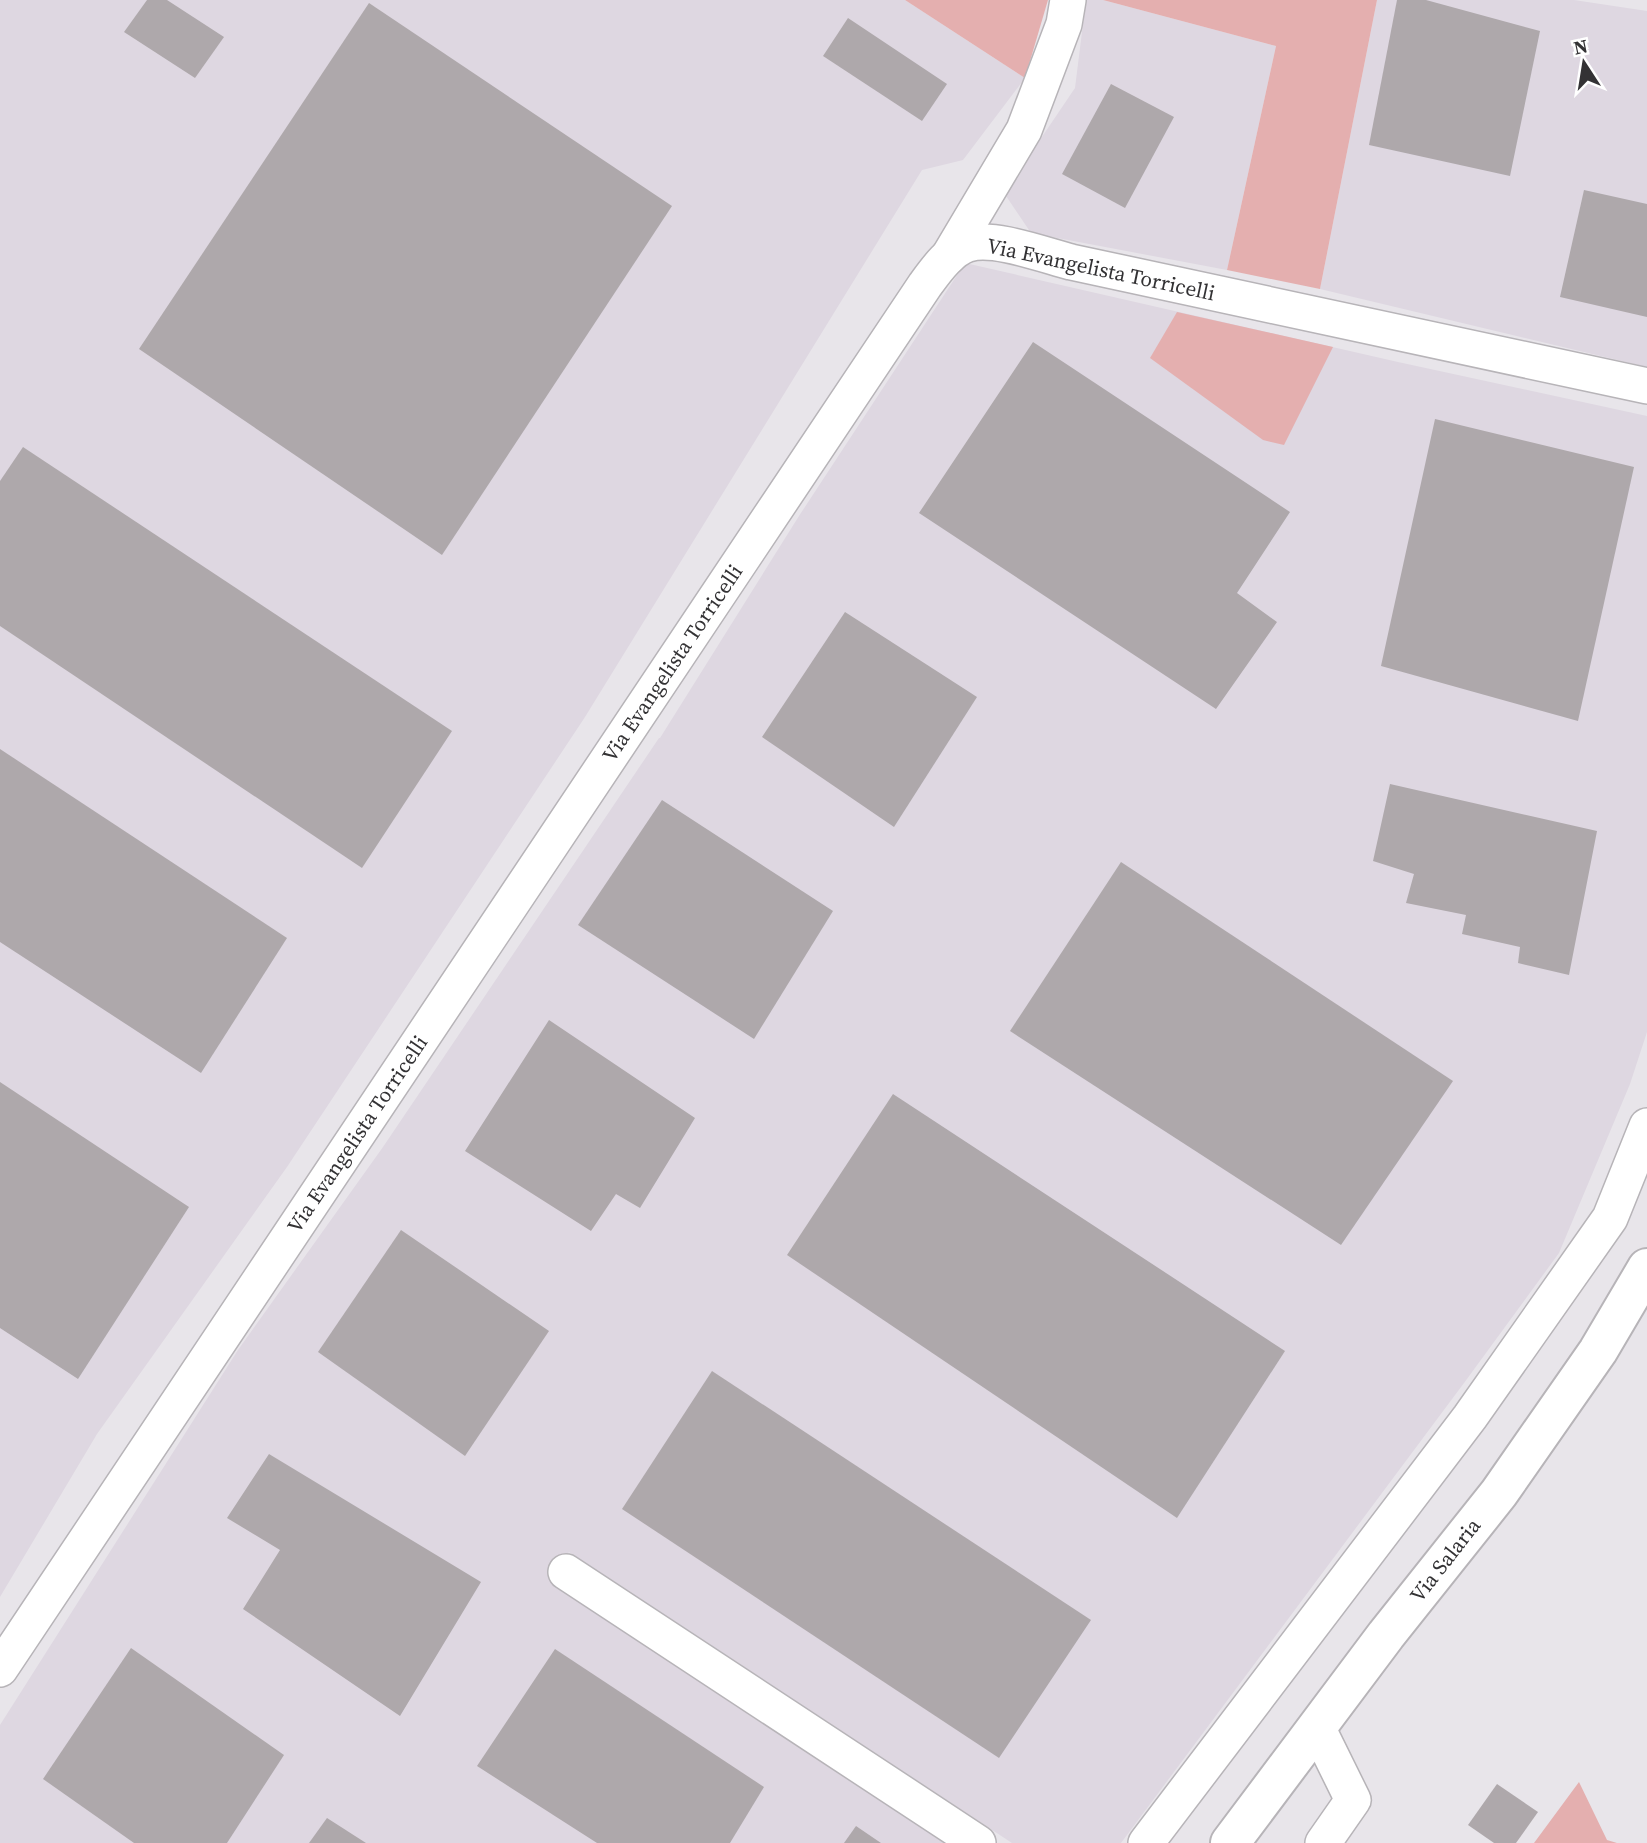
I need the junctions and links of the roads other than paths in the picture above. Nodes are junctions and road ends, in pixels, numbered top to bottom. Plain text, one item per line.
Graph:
1 (1068, 0) edge
2 (949, 256) junction
3 (1647, 386) edge
4 (1647, 1126) edge
5 (1647, 1268) edge
6 (566, 1572) dead end
7 (0, 1669) edge
8 (1317, 1727) junction
9 (978, 1843) edge
10 (1146, 1843) edge
11 (1230, 1843) edge
12 (1323, 1843) edge

1 - 2 lane
2 - 3 lane, Via Evangelista Torricelli
2 - 7 lane, Via Evangelista Torricelli
4 - 10 lane
5 - 8 main road, Via Salaria
6 - 9 lane
8 - 11 main road, Via Salaria
8 - 12 lane

